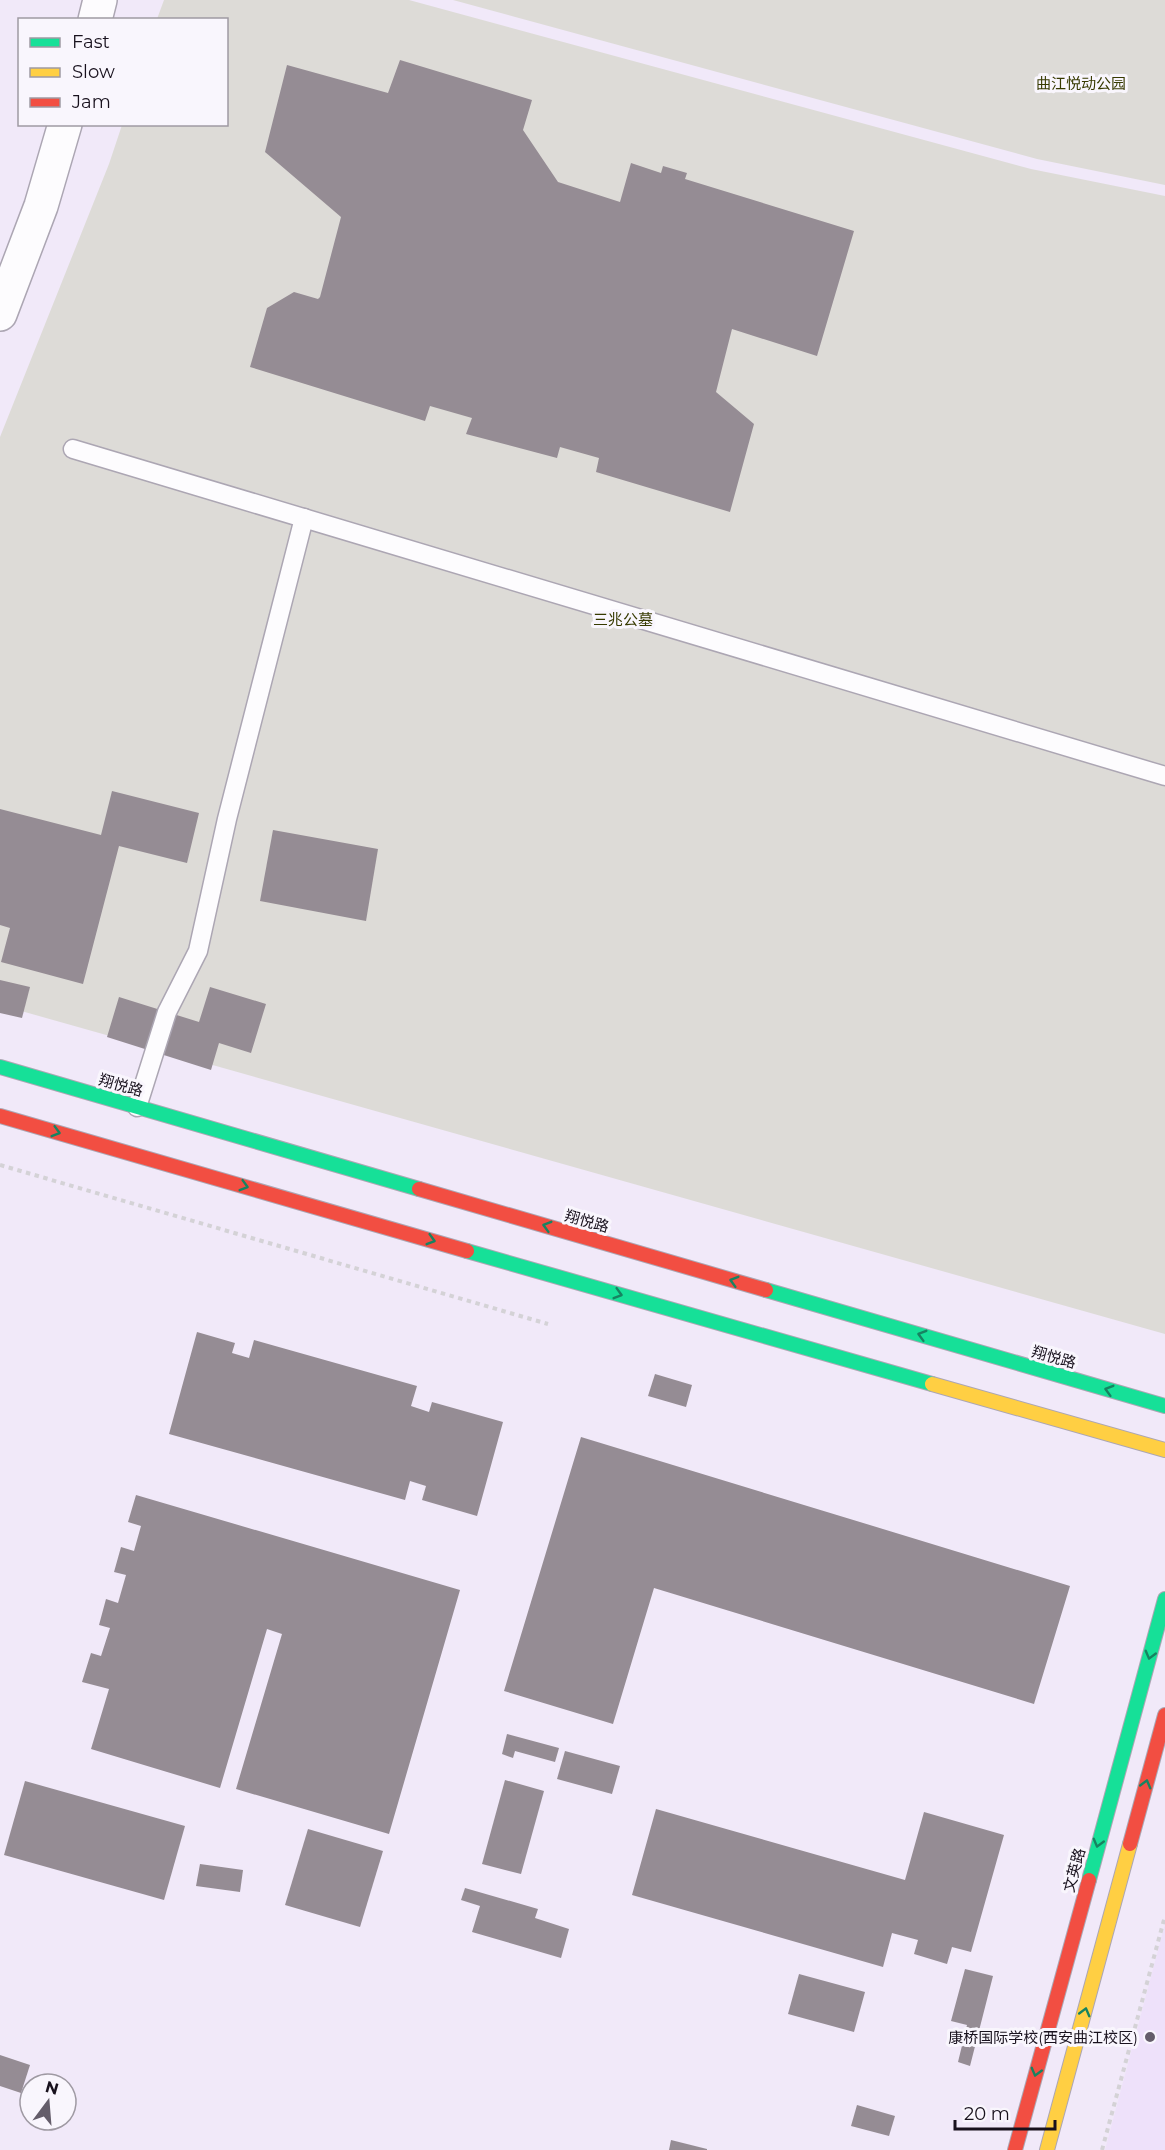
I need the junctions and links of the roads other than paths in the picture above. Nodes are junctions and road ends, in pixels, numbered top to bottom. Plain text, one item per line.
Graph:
1 (100, 0) edge
2 (96, 18) edge
3 (64, 126) edge
4 (0, 314) edge
5 (73, 448) dead end
6 (304, 518) junction
7 (1165, 776) edge
8 (0, 1067) edge
9 (138, 1107) junction
10 (0, 1116) edge
11 (1165, 1406) edge
12 (1165, 1450) edge
13 (1165, 1599) edge
14 (1165, 1715) edge
15 (1015, 2150) edge
16 (1047, 2150) edge

1 - 2 street
3 - 4 street
5 - 6 lane
6 - 7 lane
6 - 9 lane
8 - 9 street, 翔悦路
11 -> 9 street, 翔悦路
10 -> 12 street
13 -> 15 street, 文英路
16 -> 14 street

